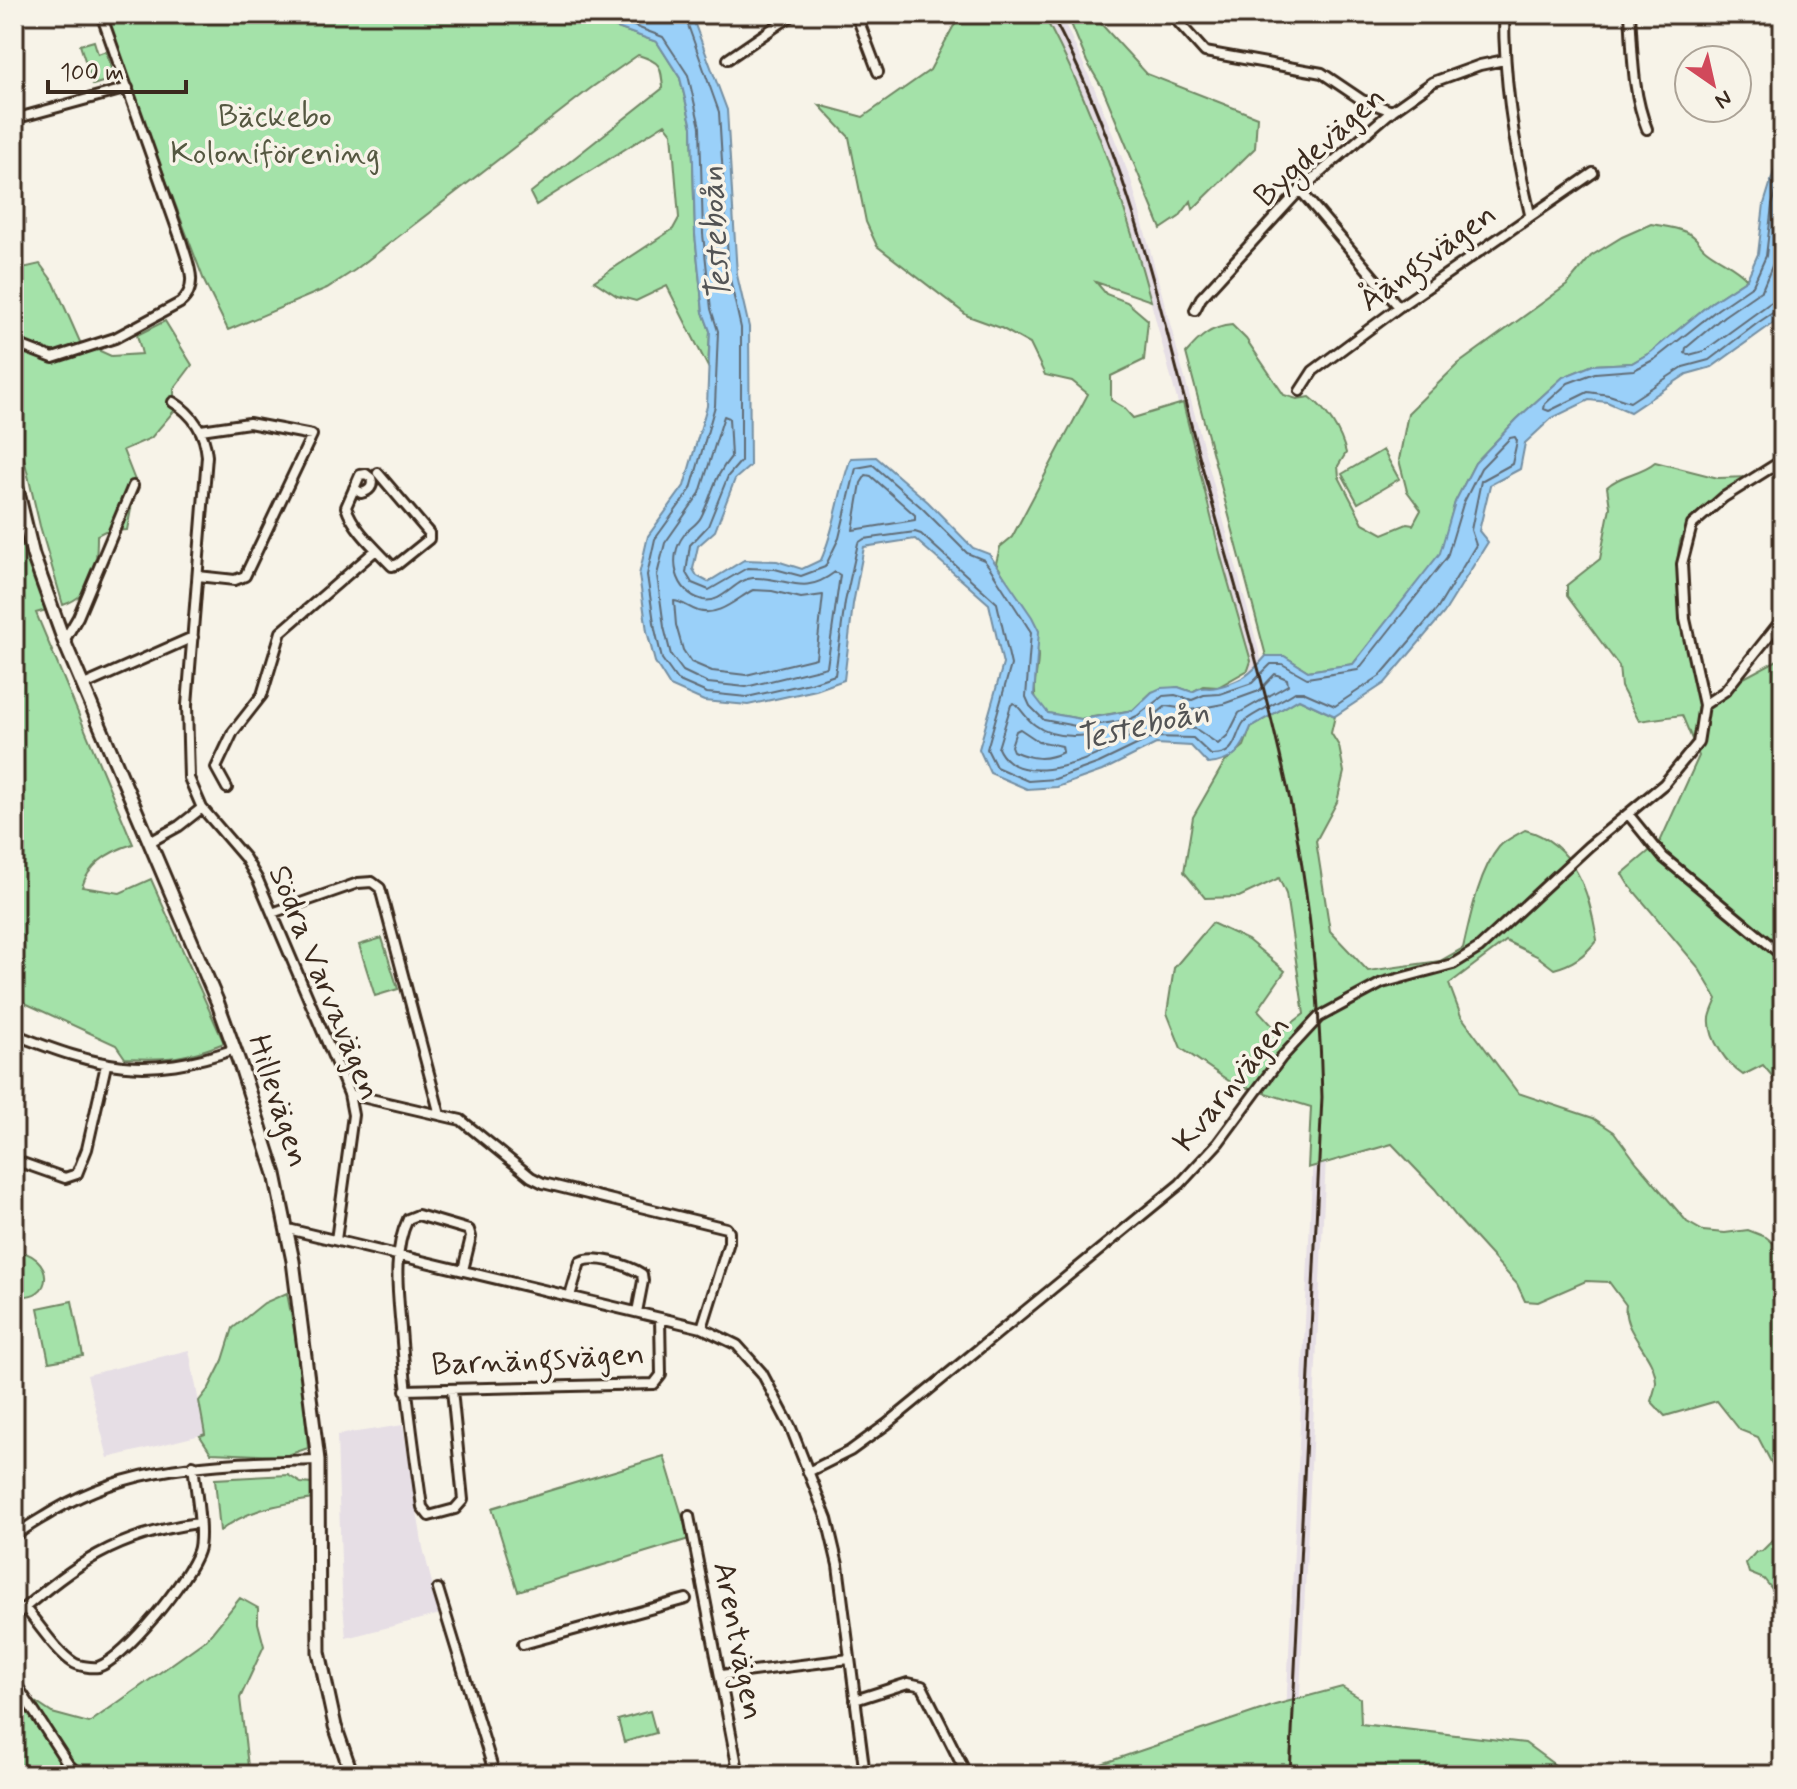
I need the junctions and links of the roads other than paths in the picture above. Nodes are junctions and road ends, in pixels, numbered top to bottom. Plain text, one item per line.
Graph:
1 (101, 14) edge
2 (794, 14) edge
3 (856, 14) edge
4 (1171, 14) edge
5 (1504, 14) edge
6 (1630, 14) edge
7 (728, 59) dead end
8 (1504, 60) junction
9 (878, 72) dead end
10 (128, 88) junction
11 (1392, 111) junction
12 (14, 119) edge
13 (1647, 129) dead end
14 (1593, 173) dead end
15 (1300, 190) junction
16 (1530, 214) junction
17 (1399, 307) junction
18 (1195, 310) dead end
19 (14, 343) edge
20 (1300, 391) dead end
21 (173, 402) dead end
22 (201, 430) junction
23 (1783, 460) edge
24 (378, 473) dead end
25 (14, 476) edge
26 (133, 486) dead end
27 (354, 488) dead end
28 (376, 550) junction
29 (198, 576) junction
30 (1783, 618) edge
31 (193, 637) junction
32 (64, 641) junction
33 (82, 686) junction
34 (1704, 705) junction
35 (227, 788) dead end
36 (202, 808) junction
37 (1628, 814) junction
38 (150, 842) junction
39 (272, 913) junction
40 (1783, 956) edge
41 (14, 1034) edge
42 (235, 1049) junction
43 (106, 1065) junction
44 (349, 1094) junction
45 (440, 1115) junction
46 (14, 1160) edge
47 (288, 1229) junction
48 (336, 1240) junction
49 (399, 1255) junction
50 (463, 1270) junction
51 (570, 1296) junction
52 (637, 1312) junction
53 (660, 1318) junction
54 (702, 1328) junction
55 (405, 1390) junction
56 (452, 1390) junction
57 (318, 1460) junction
58 (193, 1465) junction
59 (808, 1472) junction
60 (689, 1516) dead end
61 (14, 1519) edge
62 (198, 1523) junction
63 (22, 1530) junction
64 (14, 1537) edge
65 (438, 1589) dead end
66 (686, 1599) dead end
67 (25, 1608) junction
68 (14, 1617) edge
69 (523, 1644) dead end
70 (849, 1659) junction
71 (721, 1675) junction
72 (14, 1681) edge
73 (855, 1700) junction
74 (79, 1775) edge
75 (352, 1775) edge
76 (495, 1775) edge
77 (739, 1775) edge
78 (865, 1775) edge
79 (967, 1775) edge

1 - 10 street
2 - 7 street
3 - 9 street
4 - 11 street
5 - 8 street
6 - 13 street
8 - 11 street, Bygdevägen
8 - 16 street
10 - 12 street
10 - 19 street
11 - 15 street, Bygdevägen
14 - 16 street, Åängsvägen
15 - 17 street
15 - 18 street, Bygdevägen
16 - 17 street, Åängsvägen
17 - 20 street, Åängsvägen
21 - 22 street
22 - 29 street, Södra Varvavägen
22 - 29 street
23 - 34 street, Kvarnvägen
24 - 28 street
25 - 32 street, Hillevägen
26 - 32 street
27 - 28 street
28 - 35 street
29 - 31 street, Södra Varvavägen
30 - 34 street
31 - 33 street
31 - 36 street, Södra Varvavägen
32 - 33 street, Hillevägen
33 - 38 street, Hillevägen
34 - 37 street, Kvarnvägen
36 - 38 street
36 - 39 street, Södra Varvavägen
37 - 40 street
37 - 59 street, Kvarnvägen
38 - 42 street, Hillevägen
39 - 44 street, Södra Varvavägen
39 - 45 street
41 - 43 street
42 - 43 street
42 - 47 street, Hillevägen
43 - 46 street
44 - 45 street
44 - 48 street, Södra Varvavägen
45 - 54 street
47 - 48 street
47 - 57 street, Hillevägen
48 - 49 street
49 - 50 street
49 - 50 street
49 - 55 street
50 - 51 street
51 - 52 street
51 - 52 street
52 - 53 street
53 - 54 street
53 - 56 street, Barnängsvägen
54 - 59 street
55 - 56 street, Barnängsvägen
55 - 56 street
57 - 58 street
57 - 75 street, Hillevägen
58 - 62 street
58 - 63 street
59 - 70 street
60 - 71 street, Arentvägen
61 - 63 street
62 - 67 street
62 - 67 street
63 - 64 street
65 - 76 street
66 - 69 street
67 - 68 street
70 - 71 street
70 - 73 street
71 - 77 street, Arentvägen
72 - 74 street
73 - 78 street
73 - 79 street

